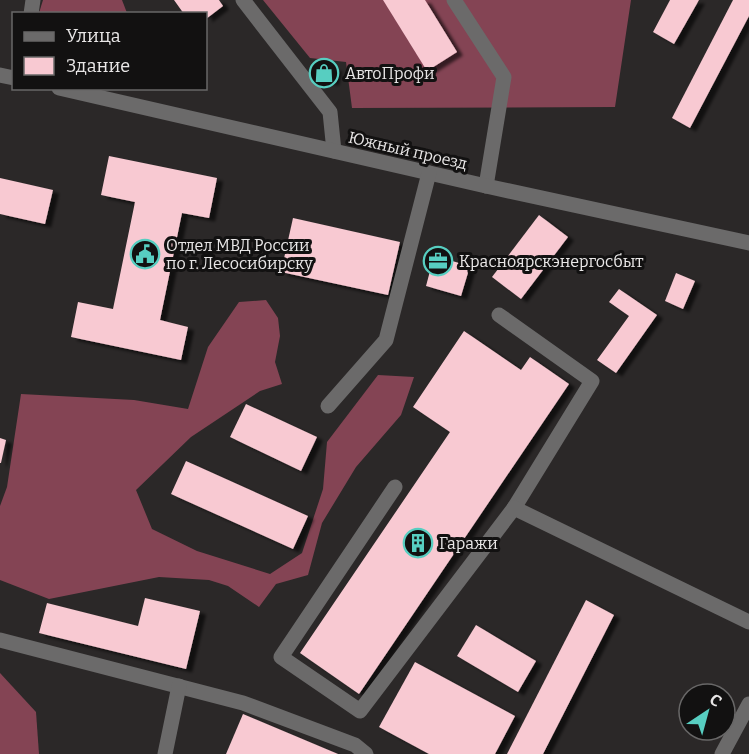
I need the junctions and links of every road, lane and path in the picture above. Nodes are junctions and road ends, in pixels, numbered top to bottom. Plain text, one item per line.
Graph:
1 (243, 0) edge
2 (454, 0) edge
3 (68, 90) edge
4 (334, 151) junction
5 (429, 173) junction
6 (486, 186) junction
7 (749, 243) edge
8 (499, 315) dead end
9 (328, 406) dead end
10 (395, 488) dead end
11 (514, 508) junction
12 (749, 622) edge
13 (0, 640) edge
14 (179, 686) junction
15 (749, 705) edge
16 (165, 754) edge
17 (366, 754) edge
18 (722, 754) edge

1 - 4 street
2 - 6 street
3 - 4 street, Южный проезд
4 - 5 street, Южный проезд
5 - 6 street, Южный проезд
5 - 9 street
6 - 7 street, Южный проезд
8 - 11 street
10 - 11 street
11 - 12 street
13 - 14 street
14 - 16 street
14 - 17 street
15 - 18 street

